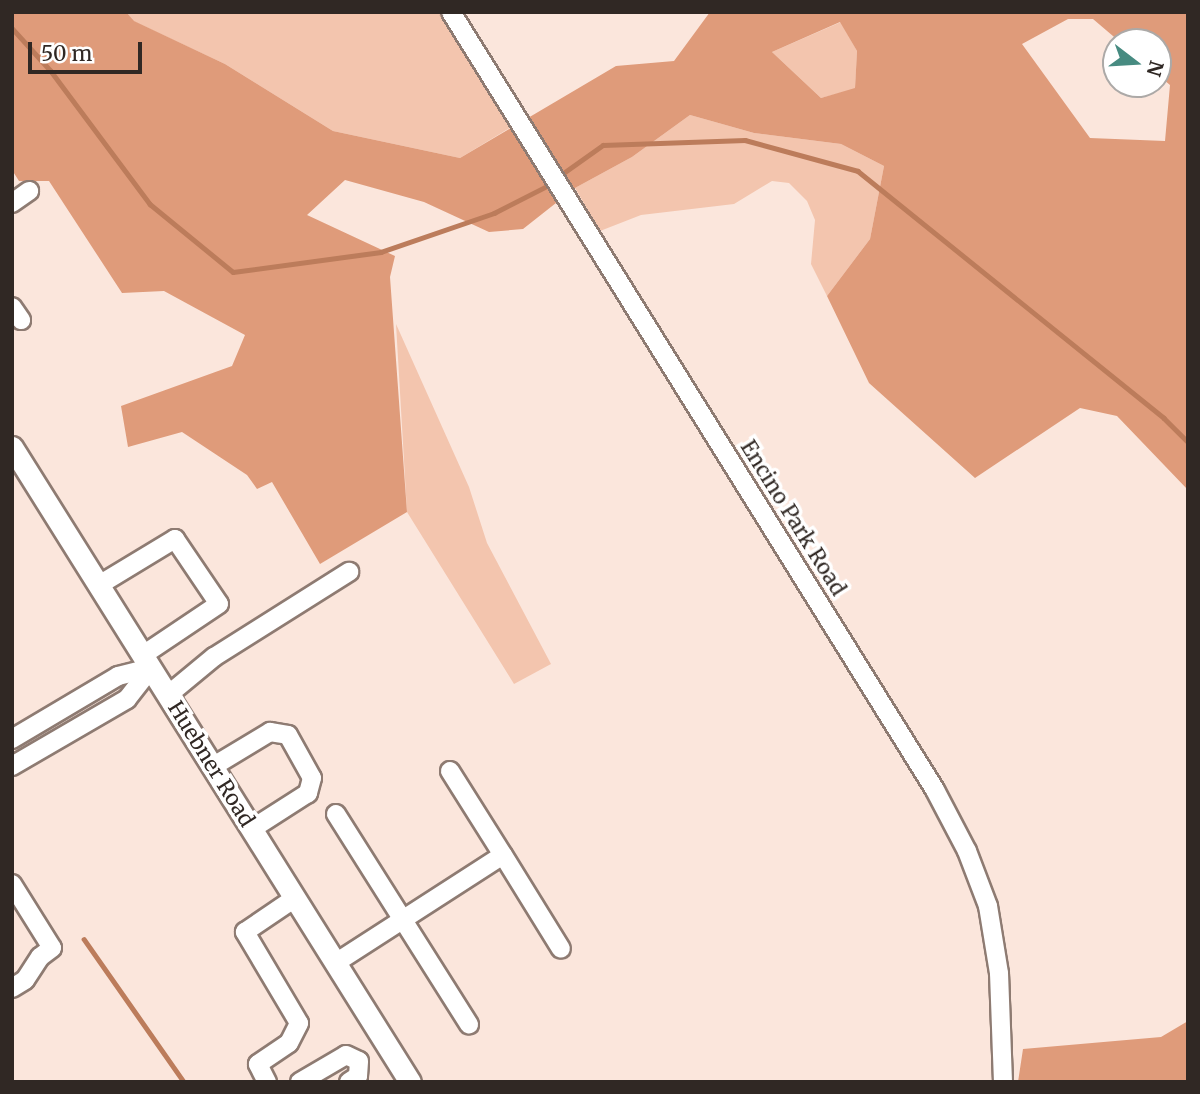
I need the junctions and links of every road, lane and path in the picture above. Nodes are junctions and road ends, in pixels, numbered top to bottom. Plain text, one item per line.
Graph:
1 (451, 12) edge
2 (29, 191) dead end
3 (12, 203) edge
4 (12, 447) edge
5 (349, 572) dead end
6 (99, 586) junction
7 (147, 661) junction
8 (168, 695) junction
9 (12, 739) edge
10 (12, 766) edge
11 (212, 766) junction
12 (450, 771) dead end
13 (336, 814) dead end
14 (252, 829) junction
15 (503, 855) junction
16 (12, 884) edge
17 (295, 898) junction
18 (403, 919) junction
19 (561, 949) dead end
20 (337, 962) junction
21 (12, 988) edge
22 (469, 1024) dead end
23 (387, 1045) junction
24 (359, 1061) junction
25 (267, 1082) edge
26 (300, 1082) edge
27 (349, 1082) edge
28 (410, 1082) edge
29 (1003, 1082) edge

1 - 29 street, Encino Park Road
2 - 3 street
4 - 6 main road, Huebner Road
5 - 8 street
6 - 7 main road, Huebner Road
6 - 7 street
7 - 8 main road, Huebner Road
7 - 9 street
7 - 10 street
8 - 11 main road, Huebner Road
11 - 14 main road, Huebner Road
11 - 14 street
12 - 15 street
13 - 18 street
14 - 17 main road, Huebner Road
15 - 18 street
15 - 19 street
16 - 21 street
17 - 20 main road, Huebner Road
17 - 25 street
18 - 20 street
18 - 22 street
20 - 23 main road, Huebner Road
23 - 24 street
23 - 28 main road, Huebner Road
24 - 26 street
24 - 27 street

